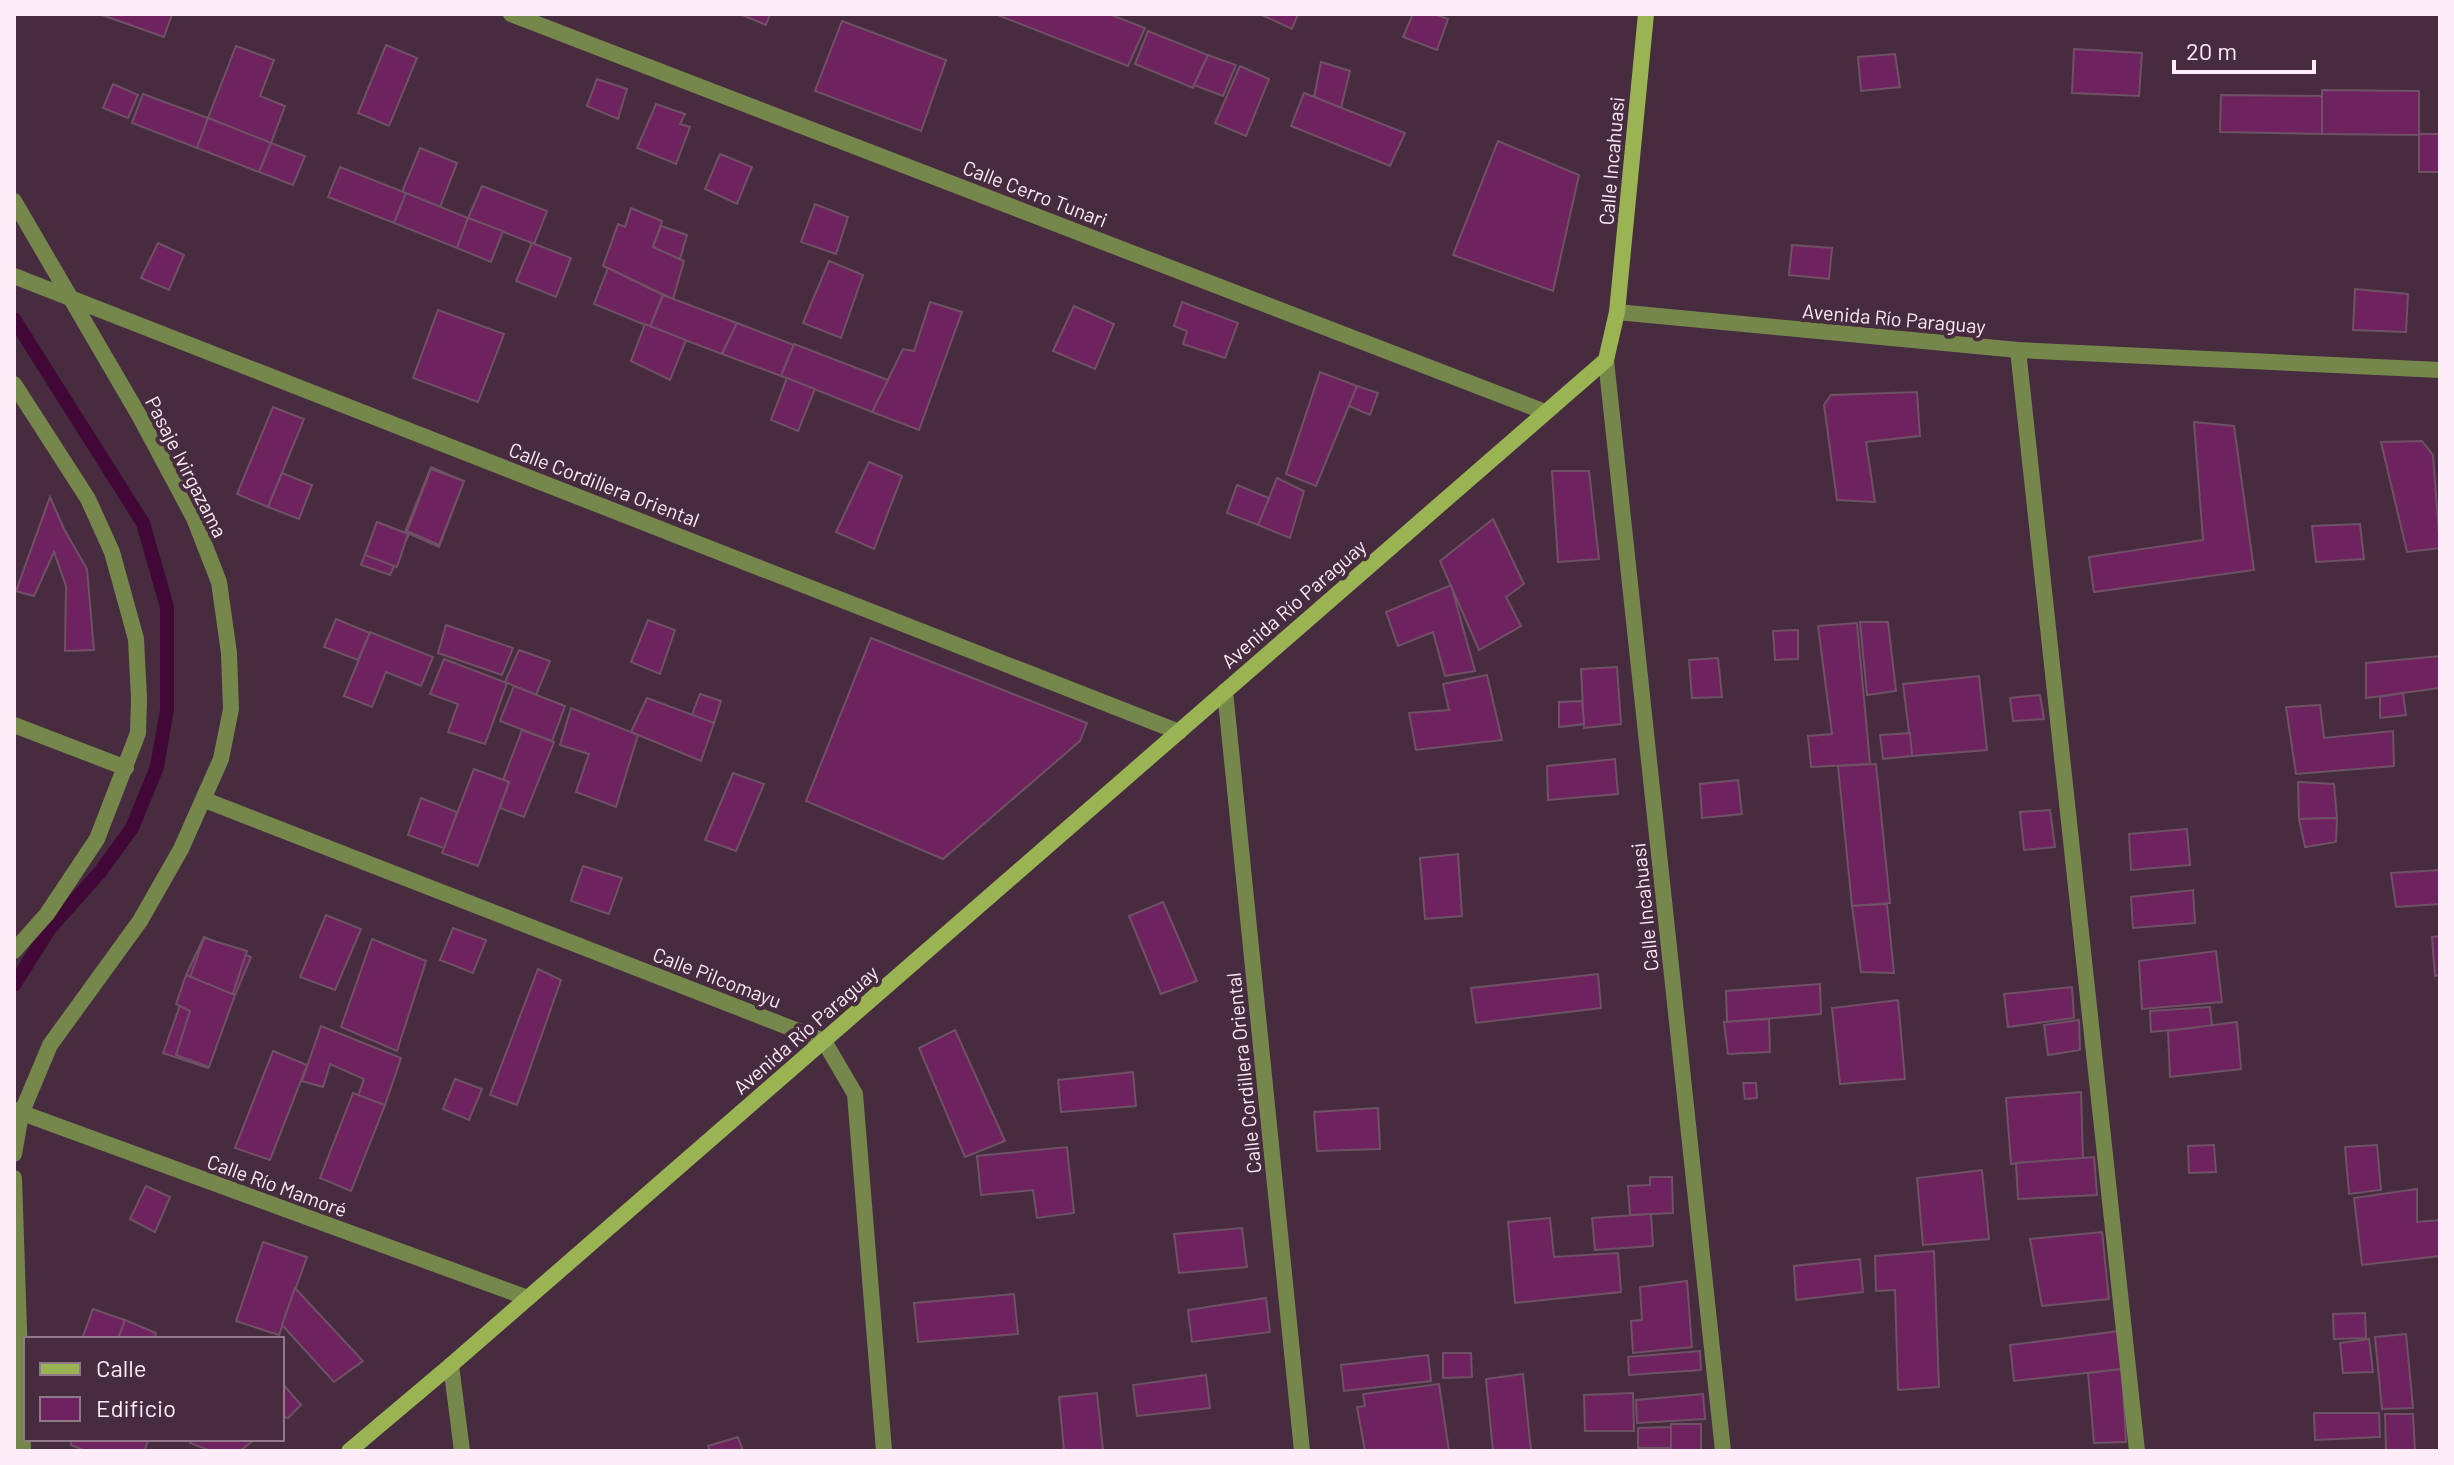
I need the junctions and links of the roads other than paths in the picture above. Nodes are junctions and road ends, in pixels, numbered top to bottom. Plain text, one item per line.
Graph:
1 (511, 14) edge
2 (1646, 14) edge
3 (14, 201) edge
4 (14, 276) edge
5 (70, 299) junction
6 (1617, 312) junction
7 (2018, 350) junction
8 (1606, 360) junction
9 (2440, 370) edge
10 (14, 384) edge
11 (1545, 412) junction
12 (1225, 691) junction
13 (14, 725) edge
14 (1179, 732) junction
15 (126, 768) junction
16 (205, 800) junction
17 (14, 951) edge
18 (824, 1041) junction
19 (17, 1112) edge
20 (14, 1154) edge
21 (14, 1178) edge
22 (528, 1298) junction
23 (451, 1365) junction
24 (23, 1451) edge
25 (349, 1451) edge
26 (462, 1451) edge
27 (884, 1451) edge
28 (1302, 1451) edge
29 (1723, 1451) edge
30 (2137, 1451) edge

1 - 11 street, Calle Cerro Tunari
2 - 6 main road, Calle Incahuasi
3 - 5 street, Pasaje Ivirgazama
4 - 5 street, Calle Cordillera Oriental
5 - 14 street, Calle Cordillera Oriental
5 - 16 street, Pasaje Ivirgazama
6 - 7 street, Avenida Río Paraguay
6 - 8 main road
7 - 9 street, Avenida Río Paraguay
7 - 30 street
8 - 11 main road, Avenida Río Paraguay
8 - 29 street, Calle Incahuasi
10 - 15 street
11 - 12 main road, Avenida Río Paraguay
12 - 14 main road, Avenida Río Paraguay
12 - 28 street, Calle Cordillera Oriental
13 - 15 street
14 - 18 main road, Avenida Río Paraguay
15 - 17 street
16 - 18 street, Calle Pilcomayu
16 - 19 street, Pasaje Ivirgazama
18 - 22 main road, Avenida Río Paraguay
18 - 27 street
19 - 20 street, Pasaje Ivirgazama
19 - 22 street, Calle Río Mamoré
21 - 24 street
22 - 23 main road, Avenida Río Paraguay
23 - 25 main road, Avenida Río Paraguay
23 - 26 street

